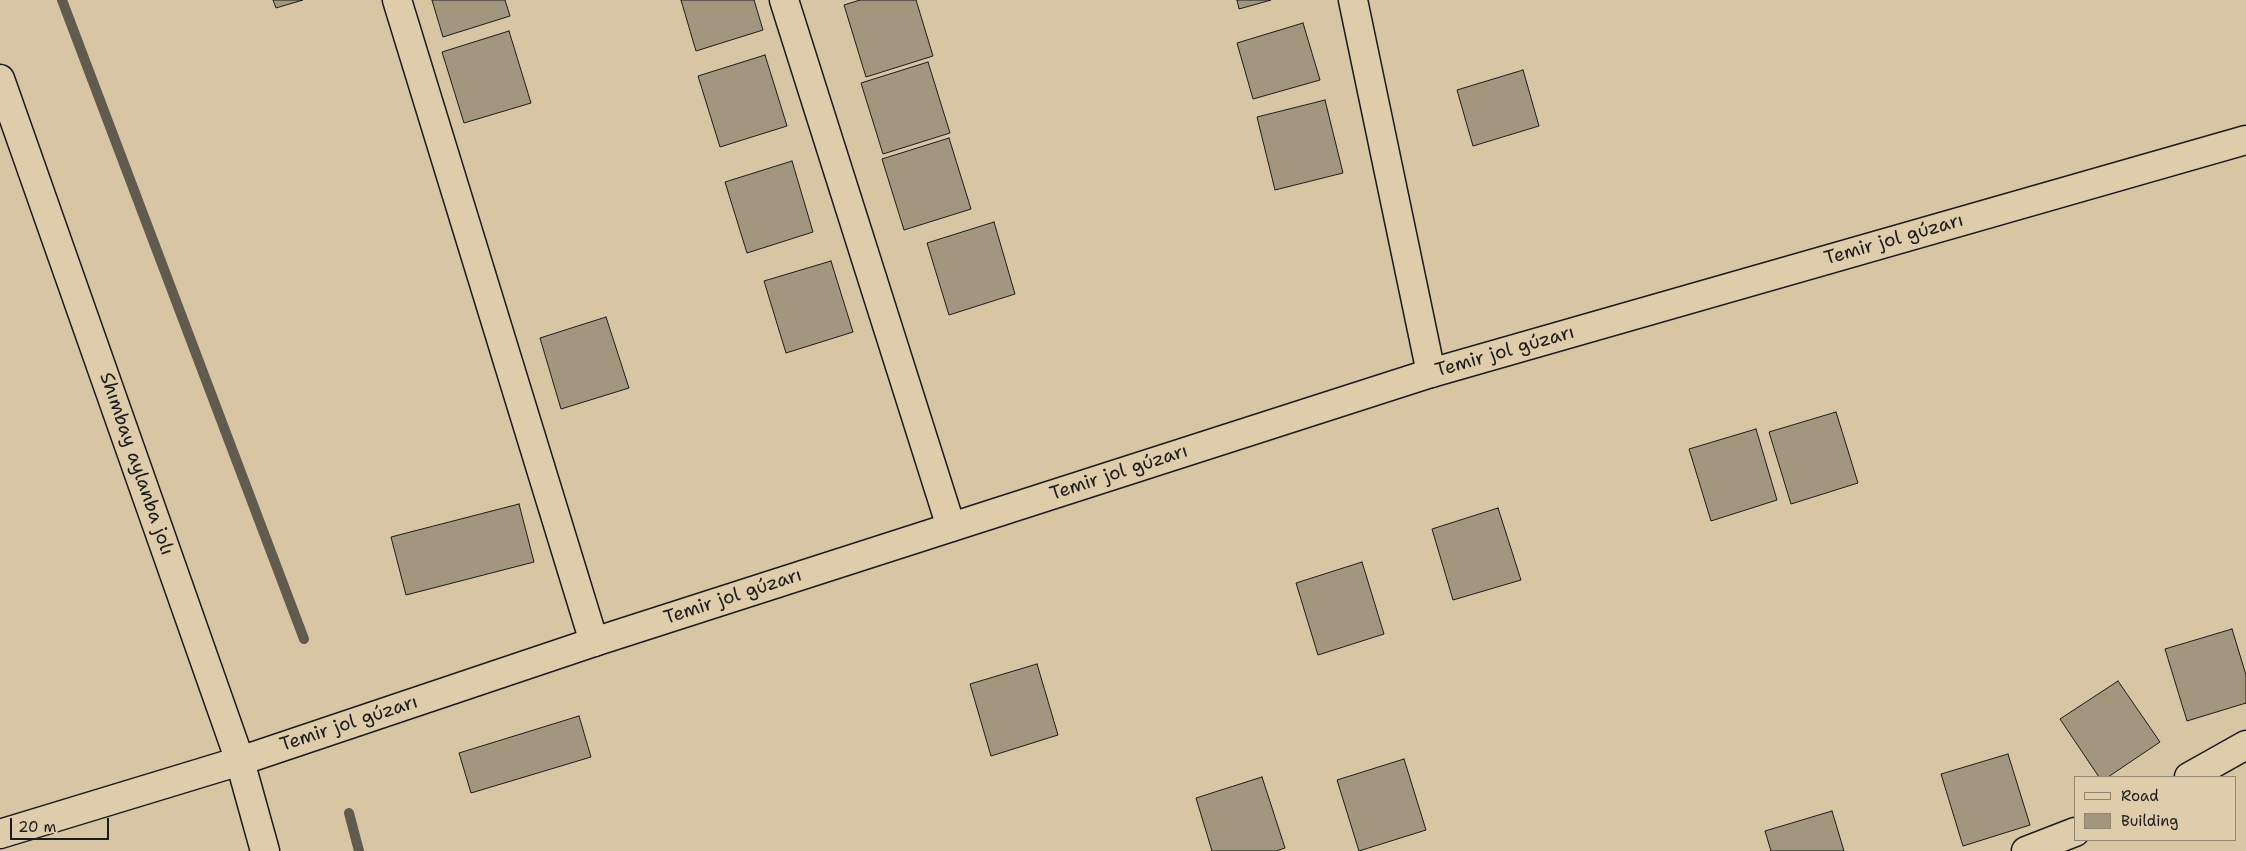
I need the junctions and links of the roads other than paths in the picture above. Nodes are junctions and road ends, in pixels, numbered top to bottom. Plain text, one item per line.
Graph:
1 (397, 0) edge
2 (784, 0) edge
3 (1354, 0) edge
4 (0, 79) edge
5 (2246, 140) edge
6 (1431, 373) junction
7 (951, 527) junction
8 (594, 642) junction
9 (2246, 745) edge
10 (240, 761) junction
11 (2191, 776) edge
12 (2074, 832) edge
13 (0, 834) edge
14 (265, 851) edge
15 (2026, 851) edge

1 - 8 street
2 - 7 street
3 - 6 street
4 - 10 street, Shımbay aylanba jolı
5 - 6 street, Temir jol gúzarı
6 - 7 street, Temir jol gúzarı
7 - 8 street, Temir jol gúzarı
8 - 10 street, Temir jol gúzarı
9 - 11 street
10 - 13 street, Temir jol gúzarı
10 - 14 street, Shımbay aylanba jolı
12 - 15 street

